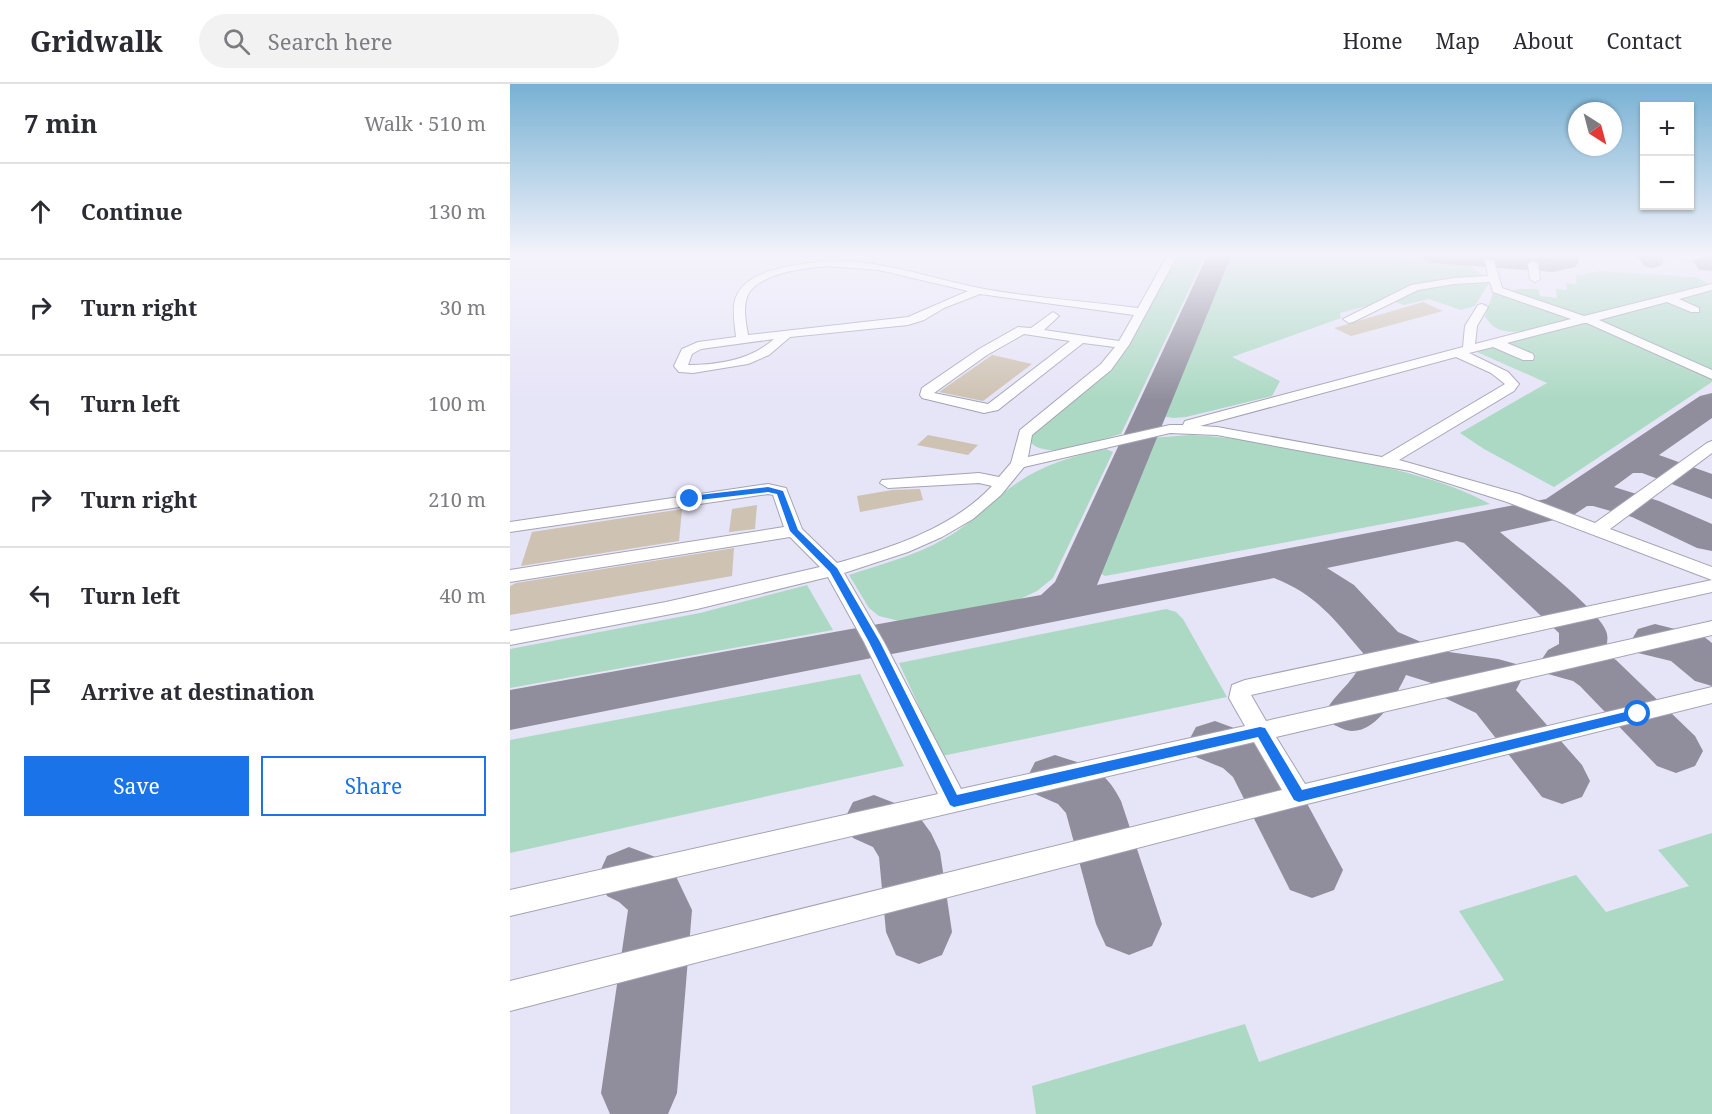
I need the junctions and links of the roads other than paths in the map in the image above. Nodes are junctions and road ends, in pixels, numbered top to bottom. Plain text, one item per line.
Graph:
1 (740, 304) edge
2 (945, 304) edge
3 (1071, 304) edge
4 (1145, 304) edge
5 (1380, 304) edge
6 (1538, 304) edge
7 (1644, 304) edge
8 (1682, 304) edge
9 (1482, 307) dead end
10 (1695, 310) dead end
11 (1141, 312) junction
12 (1053, 316) dead end
13 (1350, 319) dead end
14 (1586, 319) junction
15 (1036, 330) junction
16 (786, 334) junction
17 (742, 339) junction
18 (1080, 339) junction
19 (1495, 343) junction
20 (1123, 345) junction
21 (1463, 350) junction
22 (1528, 357) dead end
23 (1712, 375) edge
24 (1170, 429) junction
25 (1712, 446) edge
26 (1386, 461) junction
27 (1019, 464) junction
28 (888, 483) dead end
29 (1003, 483) junction
30 (510, 526) edge
31 (794, 531) junction
32 (1596, 531) junction
33 (833, 570) junction
34 (1712, 574) edge
35 (510, 576) edge
36 (1712, 586) edge
37 (1712, 628) edge
38 (510, 638) edge
39 (1712, 696) edge
40 (1260, 732) junction
41 (1299, 796) junction
42 (954, 801) junction
43 (510, 903) edge
44 (510, 996) edge

1 - 17 lane
2 - 16 lane
3 - 11 lane
4 - 11 lane
5 - 13 lane
6 - 14 lane
7 - 14 lane
8 - 10 lane
9 - 21 lane
11 - 20 lane
12 - 15 lane
14 - 19 lane
14 - 23 lane
15 - 18 lane
15 - 18 lane
16 - 17 lane
16 - 17 lane
18 - 20 lane
19 - 21 lane
19 - 22 lane
20 - 27 lane
21 - 24 lane
21 - 26 lane
24 - 26 lane
24 - 27 lane
25 - 32 lane
26 - 32 lane
27 - 29 lane
28 - 29 lane
29 - 33 lane
30 - 31 lane
31 - 33 lane
31 - 35 lane
32 - 34 lane
33 - 38 lane
33 - 42 lane
36 - 40 lane
37 - 40 lane
39 - 41 lane
40 - 41 lane
40 - 42 lane
41 - 44 lane
42 - 43 lane

